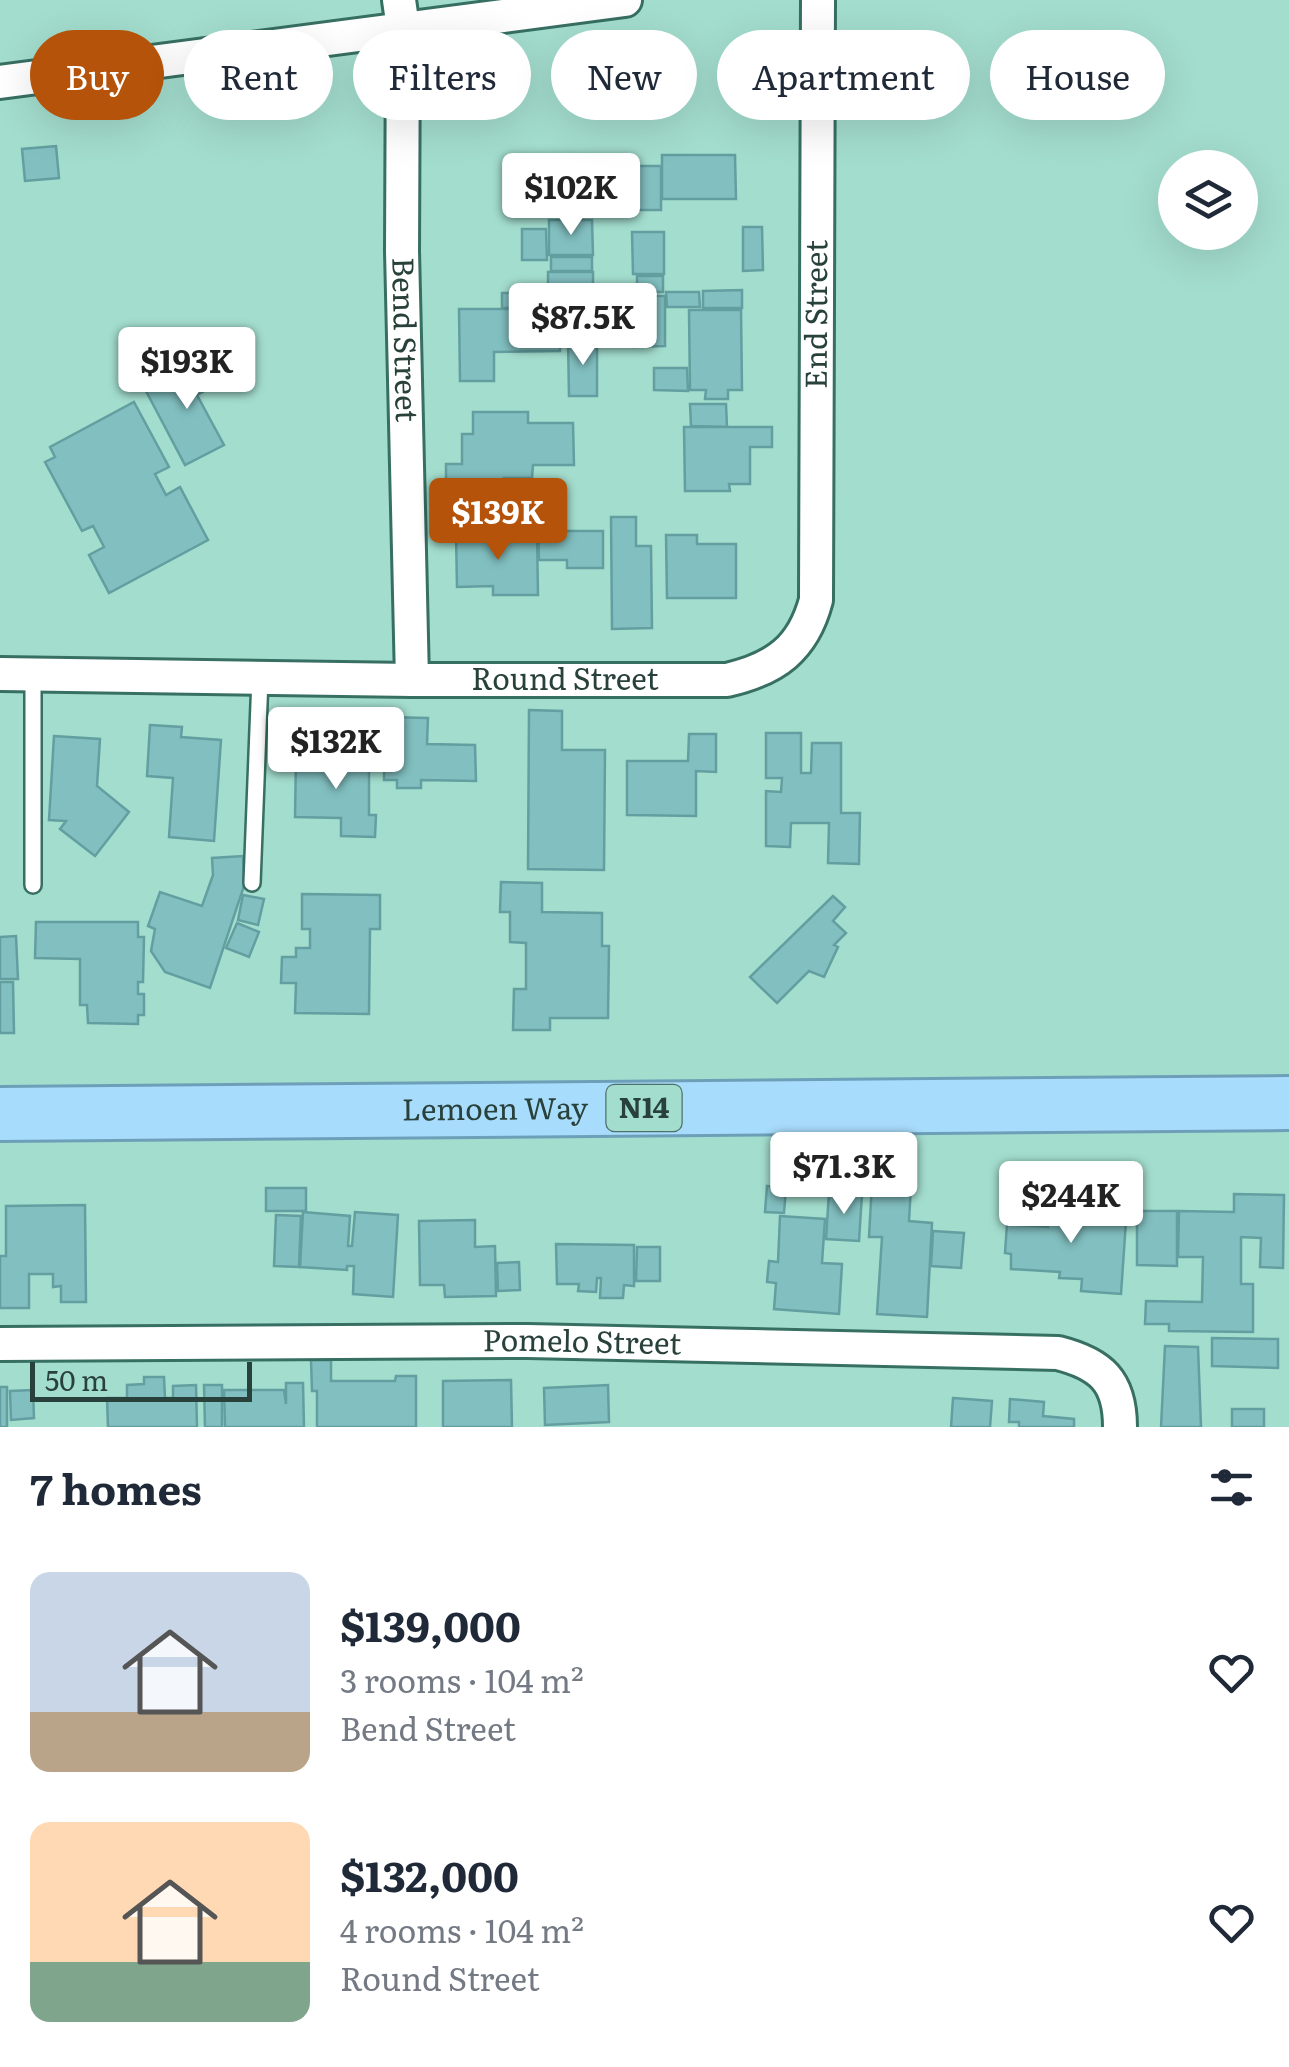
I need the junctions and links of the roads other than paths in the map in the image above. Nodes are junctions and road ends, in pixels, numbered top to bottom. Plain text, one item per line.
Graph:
1 (625, 0) edge
2 (818, 0) edge
3 (401, 14) edge
4 (0, 82) edge
5 (809, 626) joint
6 (0, 674) edge
7 (33, 674) junction
8 (260, 678) junction
9 (412, 680) junction
10 (33, 884) dead end
11 (252, 884) dead end
12 (1289, 1103) edge
13 (0, 1114) edge
14 (0, 1344) edge
15 (1120, 1427) edge

1 - 3 street
2 - 5 street, End Street
3 - 4 street
3 - 9 street, Bend Street
5 - 9 street, Round Street
6 - 7 street, Round Street
7 - 8 street, Round Street
7 - 10 lane
8 - 9 street, Round Street
8 - 11 lane
12 - 13 highway, Lemoen Way / N14
14 - 15 street, Pomelo Street

